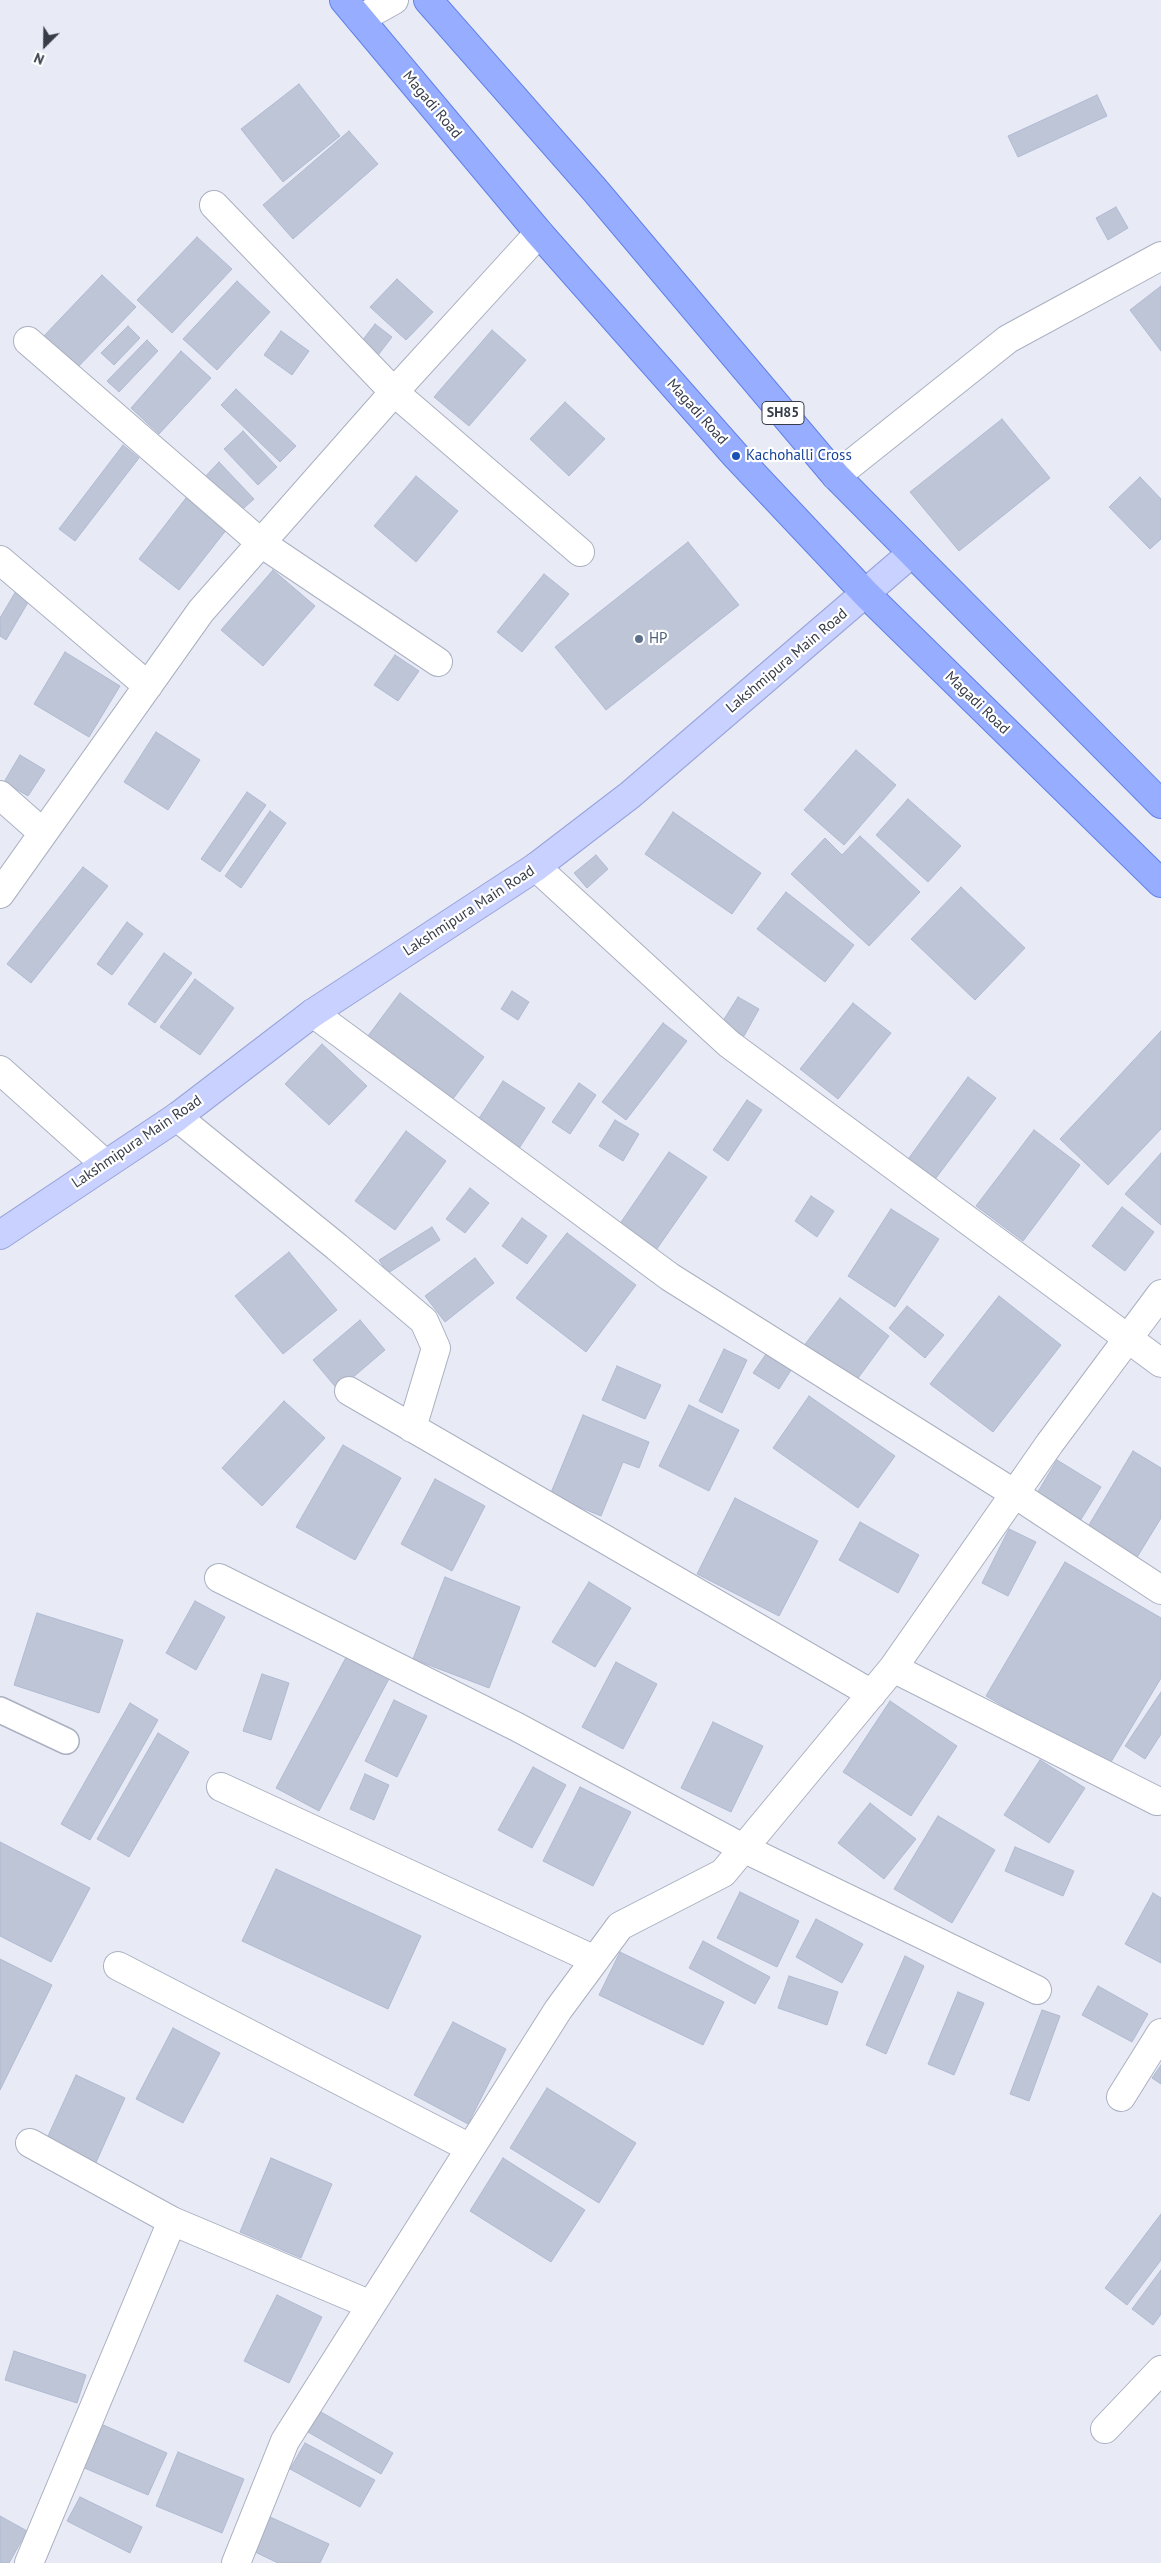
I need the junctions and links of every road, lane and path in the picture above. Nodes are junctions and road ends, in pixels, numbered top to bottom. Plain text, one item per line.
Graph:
1 (394, 0) edge
2 (428, 0) edge
3 (352, 10) edge
4 (214, 205) dead end
5 (539, 233) junction
6 (1161, 256) edge
7 (28, 341) dead end
8 (394, 392) junction
9 (836, 476) junction
10 (261, 543) junction
11 (580, 552) dead end
12 (912, 553) junction
13 (0, 560) edge
14 (866, 594) junction
15 (438, 662) dead end
16 (148, 686) junction
17 (0, 795) edge
18 (1161, 803) edge
19 (44, 833) junction
20 (536, 867) junction
21 (1161, 883) edge
22 (0, 894) edge
23 (313, 1013) junction
24 (0, 1070) edge
25 (177, 1117) junction
26 (104, 1164) junction
27 (0, 1235) edge
28 (1161, 1294) edge
29 (1128, 1339) junction
30 (1161, 1363) edge
31 (349, 1391) dead end
32 (412, 1428) junction
33 (1015, 1494) junction
34 (219, 1578) dead end
35 (1161, 1590) edge
36 (892, 1668) junction
37 (872, 1694) junction
38 (0, 1710) edge
39 (66, 1741) dead end
40 (221, 1786) dead end
41 (1158, 1801) dead end
42 (743, 1848) junction
43 (595, 1960) junction
44 (118, 1966) dead end
45 (1037, 1990) dead end
46 (1161, 2033) edge
47 (1120, 2097) dead end
48 (30, 2143) dead end
49 (470, 2148) junction
50 (172, 2221) junction
51 (371, 2305) junction
52 (1161, 2370) edge
53 (1105, 2429) dead end
54 (29, 2563) edge
55 (236, 2563) edge

1 - 3 street
2 - 9 main road, SH85
3 - 5 main road, Magadi Road
4 - 8 street
5 - 8 street
5 - 14 main road, Magadi Road
6 - 9 street
7 - 10 street
8 - 10 street
8 - 11 street
9 - 12 main road, SH85
10 - 15 street
10 - 16 street
12 - 14 main road, Lakshmipura Main Road
12 - 18 main road, SH85
13 - 16 street
14 - 20 main road, Lakshmipura Main Road
14 - 21 main road, Magadi Road
16 - 19 street
17 - 19 street
19 - 22 street
20 - 23 main road, Lakshmipura Main Road
20 - 29 street
23 - 25 main road, Lakshmipura Main Road
23 - 33 street
24 - 26 street
25 - 26 main road, Lakshmipura Main Road
25 - 32 street
26 - 27 main road, Lakshmipura Main Road
28 - 29 street
29 - 30 street
29 - 33 street
31 - 32 street
32 - 37 street
33 - 35 street
33 - 36 street
34 - 42 street
36 - 37 street
36 - 41 street
37 - 42 street
38 - 39 lane
40 - 43 street
42 - 43 street
42 - 45 street
43 - 49 street
44 - 49 street
46 - 47 street
48 - 50 street
49 - 51 street
50 - 51 street
50 - 54 street
51 - 55 street
52 - 53 street

